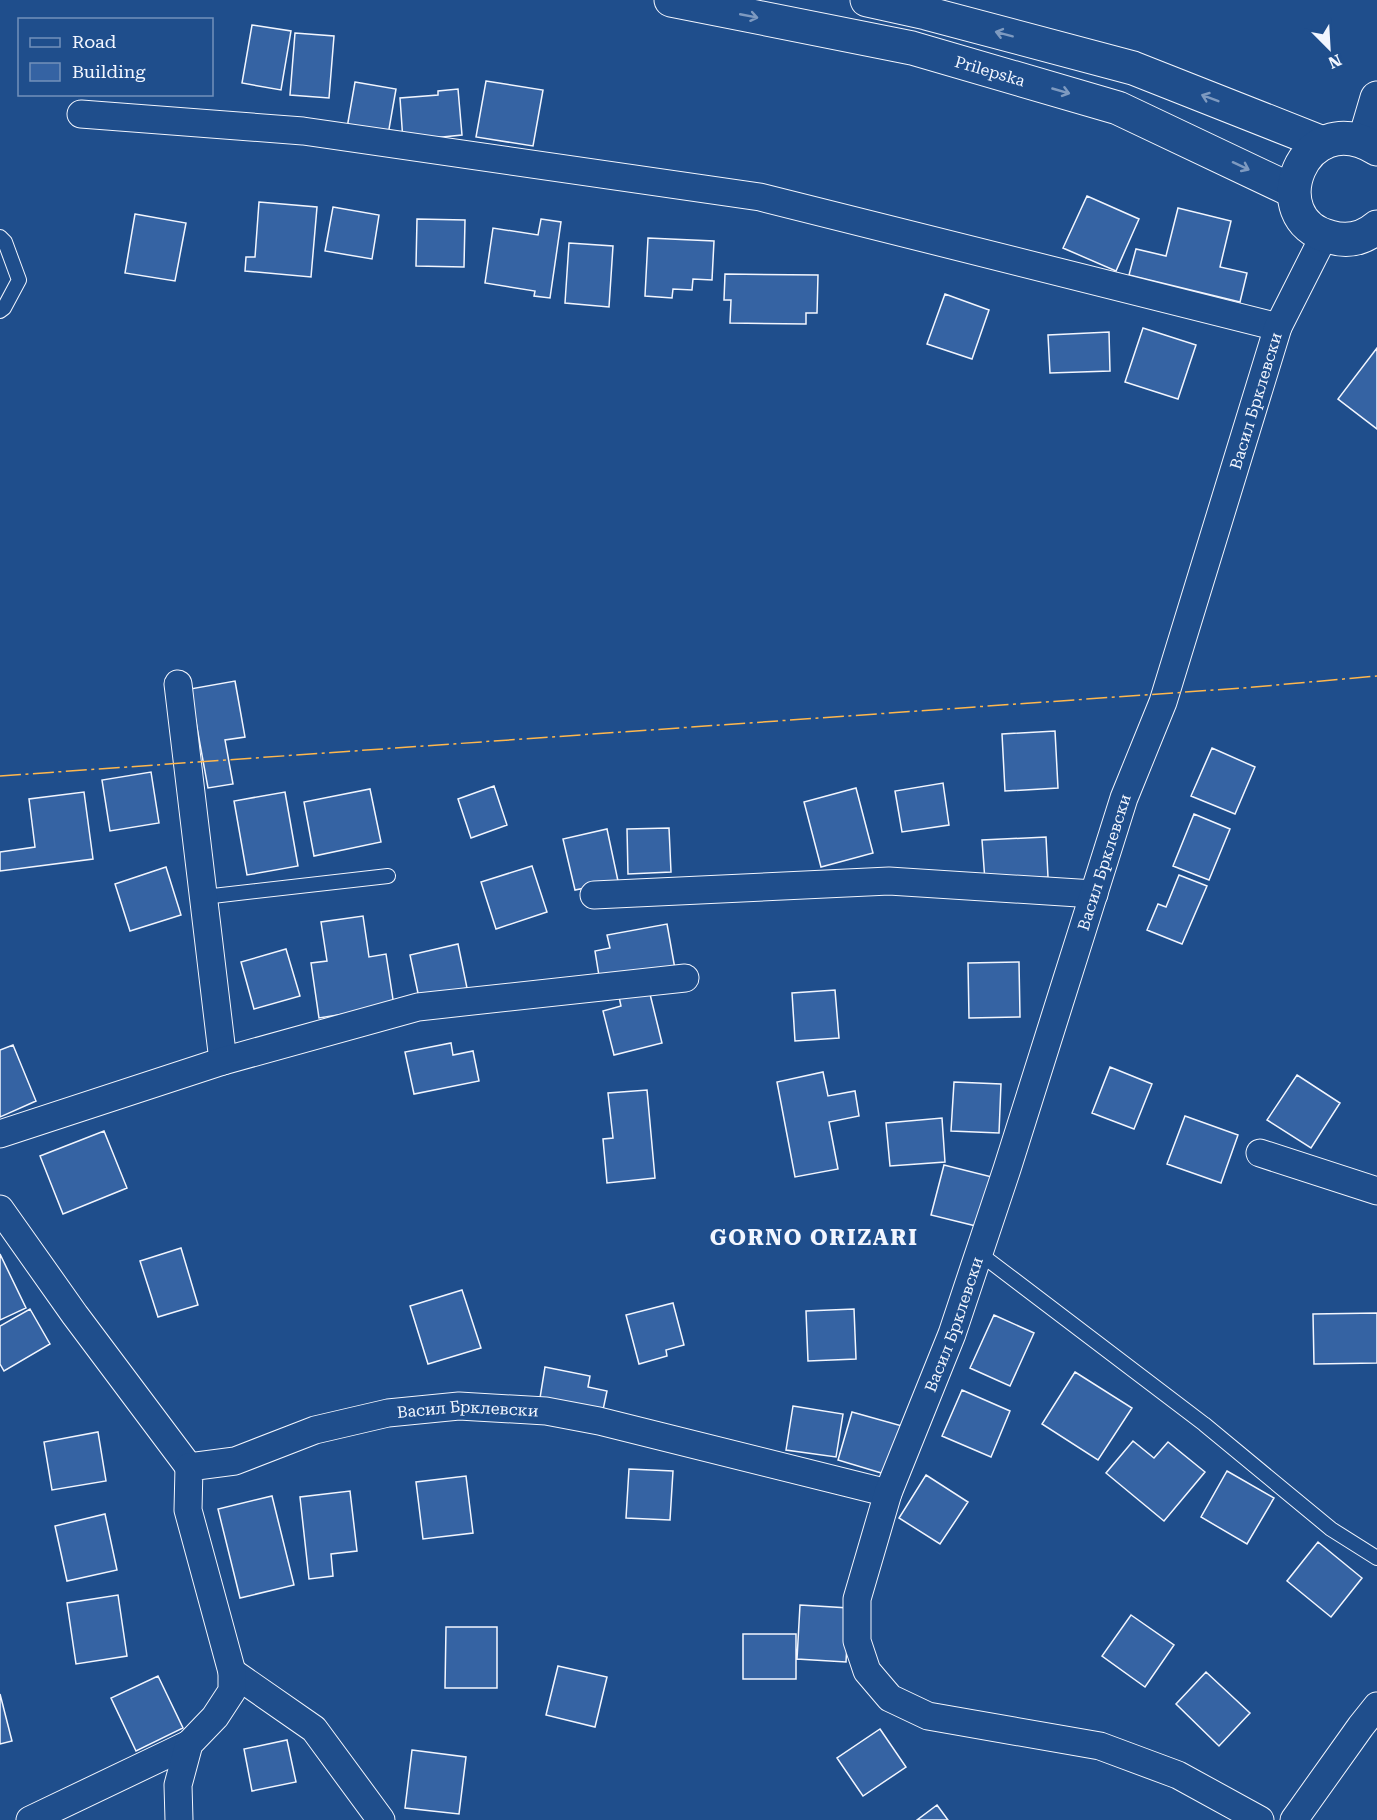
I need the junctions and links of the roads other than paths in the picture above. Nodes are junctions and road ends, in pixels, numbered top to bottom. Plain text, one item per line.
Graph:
1 (671, 0) edge
2 (867, 0) edge
3 (1377, 98) edge
4 (81, 114) dead end
5 (1323, 143) junction
6 (1371, 145) edge
7 (1293, 191) junction
8 (1375, 233) edge
9 (1324, 236) junction
10 (0, 237) edge
11 (0, 311) edge
12 (1278, 327) junction
13 (178, 684) dead end
14 (388, 876) dead end
15 (1094, 894) junction
16 (594, 895) dead end
17 (204, 897) junction
18 (685, 978) dead end
19 (223, 1061) junction
20 (0, 1134) edge
21 (1260, 1153) dead end
22 (1377, 1191) edge
23 (0, 1209) edge
24 (979, 1253) junction
25 (189, 1467) junction
26 (888, 1493) junction
27 (1377, 1558) edge
28 (232, 1672) junction
29 (1377, 1706) edge
30 (189, 1744) junction
31 (30, 1820) edge
32 (179, 1820) edge
33 (381, 1820) edge
34 (1260, 1820) edge
35 (1294, 1820) edge

1 -> 7 main road, Prilepska
5 -> 2 main road
3 - 6 main road
4 - 12 street
5 - 6 main road
5 - 7 main road
7 - 9 main road
8 - 9 main road
9 - 12 street, Васил Брклевски
10 - 11 lane
12 - 15 street, Васил Брклевски
13 - 17 street
14 - 17 lane
15 - 16 street
15 - 24 street, Васил Брклевски
17 - 19 street
18 - 19 street
19 - 20 street
21 - 22 street
23 - 25 street
24 - 26 street, Васил Брклевски
24 - 27 lane
25 - 26 street, Васил Брклевски
25 - 28 street
26 - 34 street, Васил Брклевски
28 - 30 street
28 - 33 street
29 - 35 street
30 - 31 street
30 - 32 street

